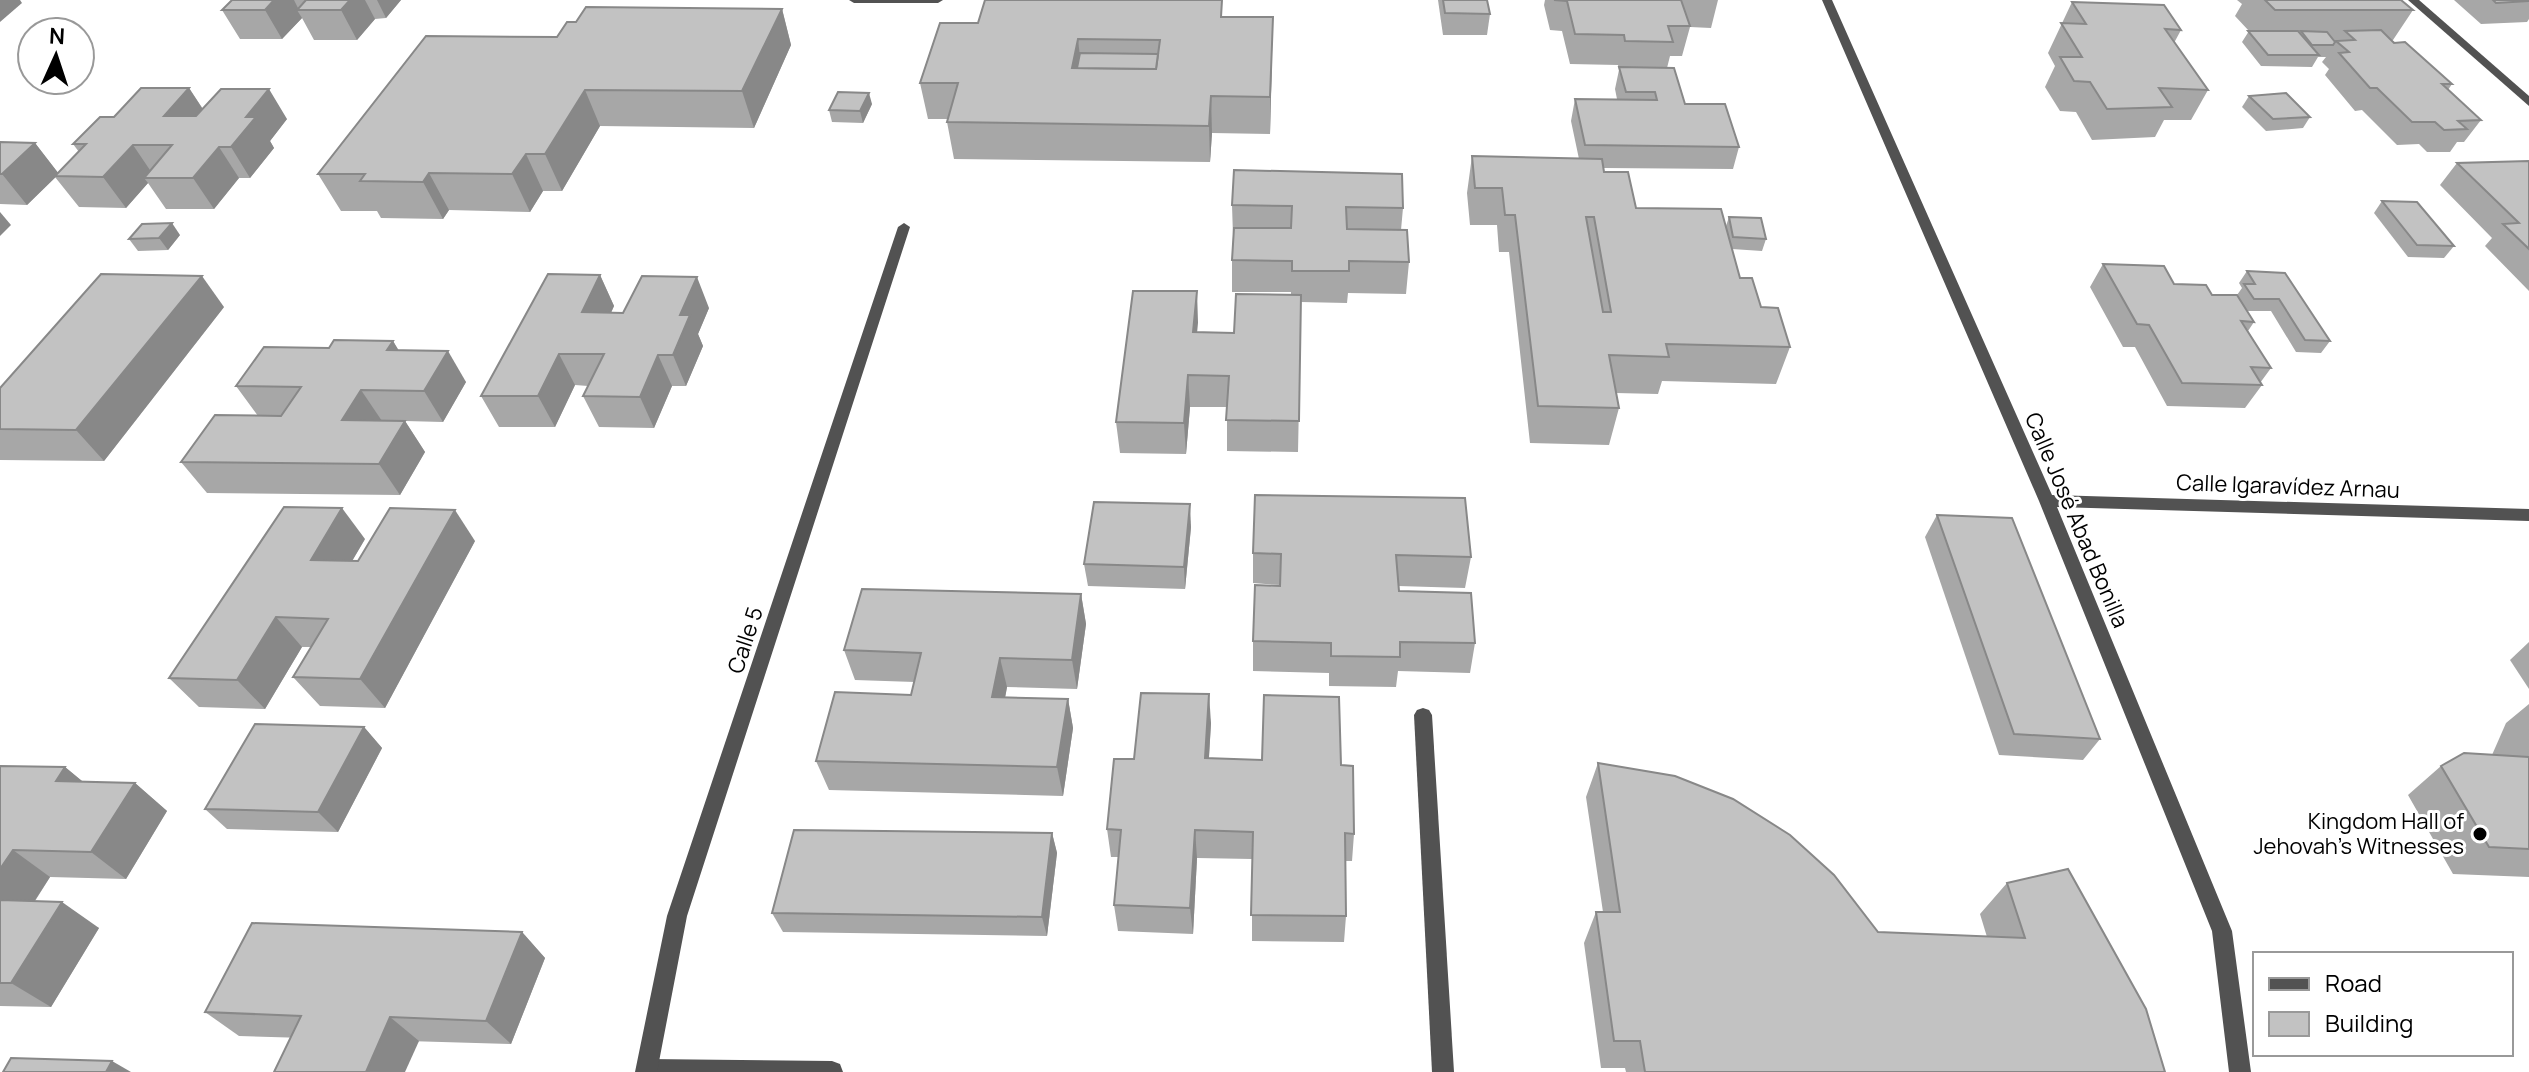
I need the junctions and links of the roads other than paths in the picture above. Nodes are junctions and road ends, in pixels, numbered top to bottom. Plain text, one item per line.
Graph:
1 (854, 0) edge
2 (938, 0) edge
3 (1827, 0) edge
4 (2413, 0) edge
5 (2529, 102) edge
6 (904, 227) dead end
7 (2047, 501) junction
8 (2529, 515) edge
9 (1423, 715) dead end
10 (646, 1071) edge
11 (832, 1072) edge
12 (1443, 1072) edge
13 (2240, 1072) edge

1 - 2 street
3 - 7 street, Calle José Abad Bonilla
4 - 5 street
6 - 10 street, Calle 5
7 - 8 street, Calle Igaravídez Arnau
7 - 13 street, Calle José Abad Bonilla
9 - 12 street
10 - 11 street

